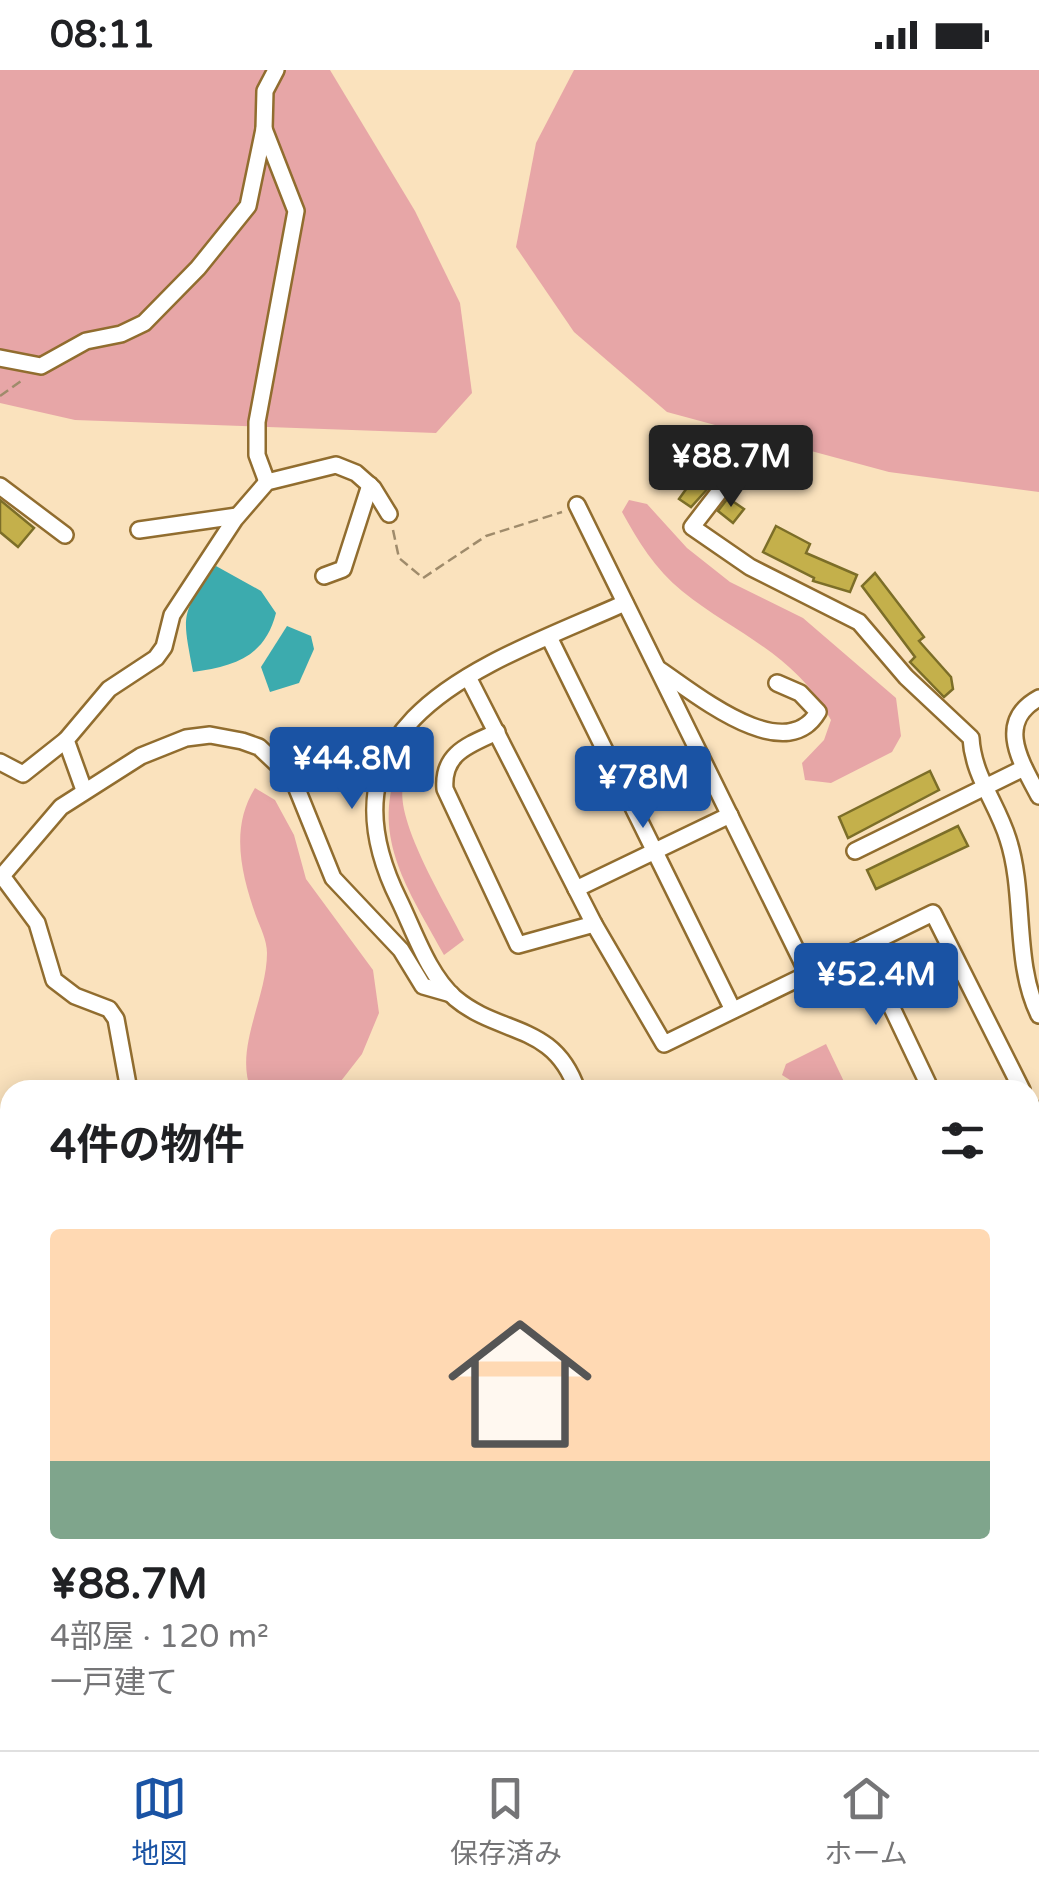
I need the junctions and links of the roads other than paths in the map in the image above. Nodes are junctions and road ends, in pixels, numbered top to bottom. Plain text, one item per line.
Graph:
1 (276, 70) edge
2 (264, 129) junction
3 (0, 358) edge
4 (267, 482) junction
5 (370, 485) junction
6 (0, 486) edge
7 (719, 492) dead end
8 (577, 505) road end
9 (389, 514) road end
10 (237, 516) junction
11 (139, 530) dead end
12 (65, 534) dead end
13 (324, 576) dead end
14 (625, 603) junction
15 (549, 637) junction
16 (657, 667) junction
17 (468, 677) junction
18 (777, 683) dead end
19 (1039, 698) edge
20 (497, 732) junction
21 (66, 740) junction
22 (0, 762) edge
23 (1024, 768) junction
24 (985, 788) junction
25 (84, 790) junction
26 (1039, 796) edge
27 (730, 815) junction
28 (654, 850) junction
29 (855, 850) dead end
30 (576, 888) junction
31 (594, 924) junction
32 (863, 947) junction
33 (808, 974) junction
34 (452, 994) junction
35 (734, 1010) junction
36 (1039, 1015) edge
37 (127, 1080) edge
38 (572, 1080) edge
39 (926, 1080) edge
40 (1017, 1080) edge

1 - 2 street
2 - 3 street
2 - 4 street
4 - 5 street
4 - 10 street
5 - 9 street
5 - 13 street
6 - 12 street
7 - 24 street
8 - 14 street
10 - 11 street
10 - 21 street
14 - 15 street
14 - 16 street
15 - 17 street
15 - 28 street
16 - 18 street
16 - 27 street
17 - 20 street
17 - 34 street
19 - 23 street
20 - 30 street
20 - 31 street
21 - 22 street
21 - 25 street
23 - 24 street
23 - 26 street
24 - 29 street
24 - 36 street
25 - 34 street
25 - 37 street
27 - 28 street
27 - 33 street
28 - 30 street
28 - 35 street
30 - 31 street
31 - 35 street
32 - 33 street
32 - 39 street
32 - 40 street
33 - 35 street
34 - 38 street

